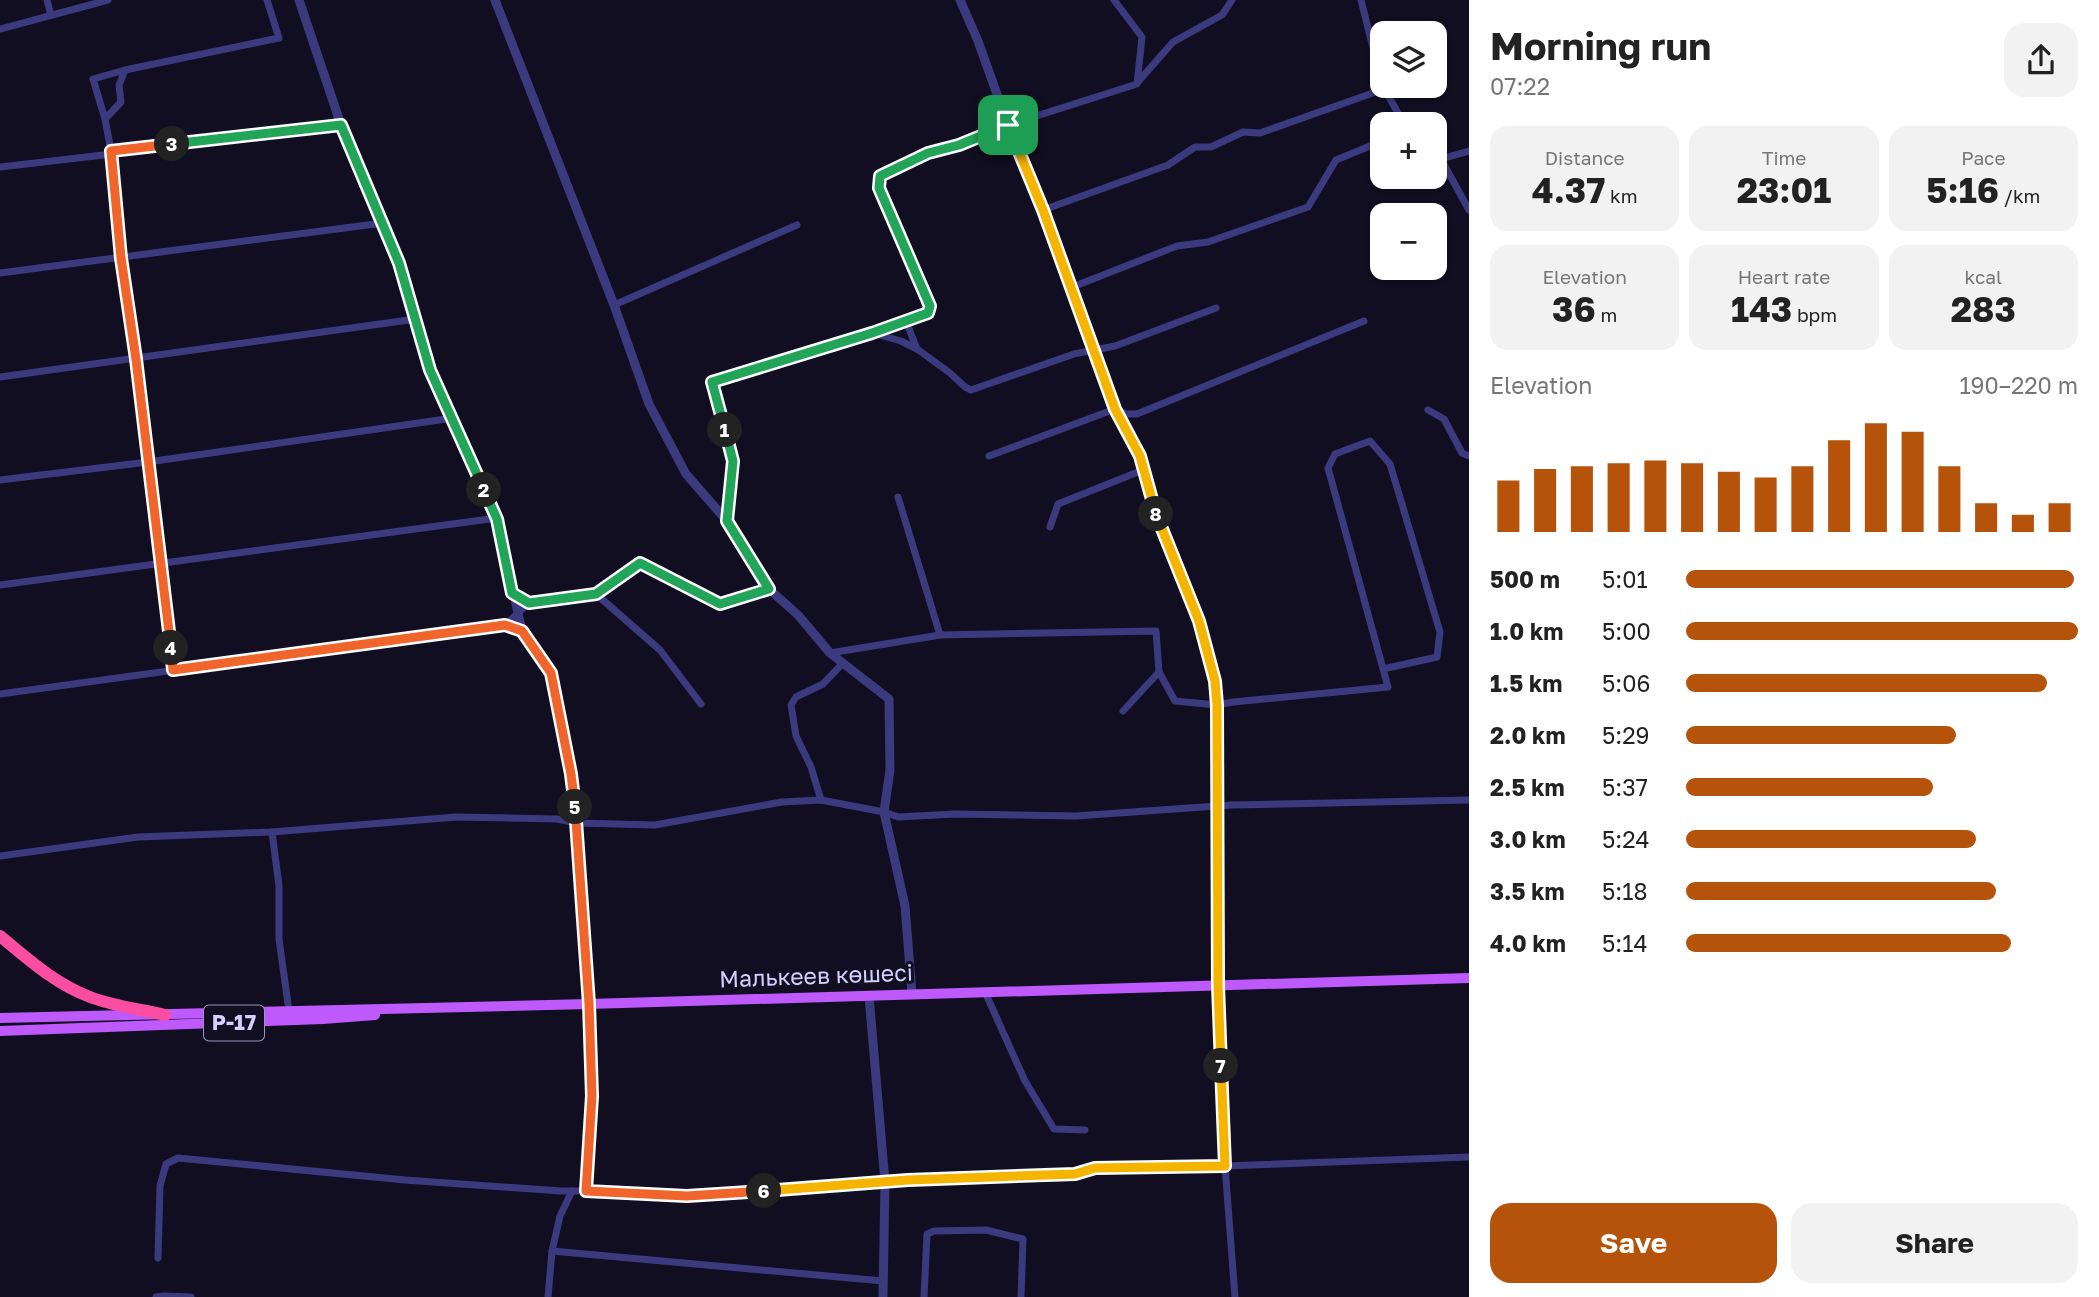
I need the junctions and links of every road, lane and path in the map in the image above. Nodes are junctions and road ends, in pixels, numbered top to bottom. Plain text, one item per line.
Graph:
1 (47, 0) edge
2 (105, 0) edge
3 (267, 0) edge
4 (299, 0) edge
5 (495, 0) edge
6 (960, 0) edge
7 (1114, 0) edge
8 (1231, 0) edge
9 (1361, 0) edge
10 (51, 15) junction
11 (0, 29) edge
12 (1370, 35) edge
13 (125, 69) junction
14 (1137, 84) junction
15 (1370, 91) edge
16 (105, 119) junction
17 (341, 125) junction
18 (1008, 125) junction
19 (1370, 146) edge
20 (1469, 151) edge
21 (111, 153) junction
22 (1447, 155) edge
23 (0, 167) edge
24 (1447, 172) edge
25 (1043, 210) junction
26 (1469, 210) edge
27 (383, 223) junction
28 (797, 225) dead end
29 (121, 258) junction
30 (0, 272) edge
31 (1070, 288) junction
32 (614, 305) junction
33 (1216, 308) dead end
34 (416, 319) junction
35 (906, 321) junction
36 (1364, 321) dead end
37 (872, 333) junction
38 (917, 349) junction
39 (1094, 349) junction
40 (136, 359) junction
41 (0, 377) edge
42 (1115, 409) junction
43 (1427, 410) dead end
44 (453, 418) junction
45 (989, 456) dead end
46 (1469, 456) edge
47 (148, 462) junction
48 (1143, 470) junction
49 (0, 481) edge
50 (898, 497) dead end
51 (497, 519) junction
52 (727, 521) junction
53 (1050, 527) dead end
54 (162, 563) junction
55 (0, 585) edge
56 (769, 589) junction
57 (512, 593) junction
58 (596, 594) junction
59 (529, 603) junction
60 (517, 613) junction
61 (505, 625) junction
62 (522, 631) junction
63 (940, 635) junction
64 (830, 653) junction
65 (843, 663) junction
66 (1383, 669) junction
67 (173, 670) junction
68 (1159, 672) junction
69 (0, 694) edge
70 (701, 704) dead end
71 (1217, 705) junction
72 (1123, 711) dead end
73 (821, 800) junction
74 (1469, 800) edge
75 (1219, 805) junction
76 (884, 813) junction
77 (577, 823) junction
78 (272, 832) junction
79 (0, 856) edge
80 (0, 936) edge
81 (1469, 978) edge
82 (1218, 985) junction
83 (985, 992) junction
84 (912, 994) junction
85 (869, 996) junction
86 (589, 1004) junction
87 (468, 1007) junction
88 (289, 1011) junction
89 (164, 1015) junction
90 (0, 1018) edge
91 (0, 1031) edge
92 (1085, 1130) dead end
93 (1469, 1157) edge
94 (1225, 1166) junction
95 (886, 1182) junction
96 (572, 1191) junction
97 (586, 1191) junction
98 (552, 1251) junction
99 (158, 1258) dead end
100 (883, 1281) junction
101 (156, 1297) edge
102 (191, 1297) edge
103 (548, 1297) edge
104 (883, 1297) edge
105 (924, 1297) edge
106 (1021, 1297) edge
107 (1235, 1297) edge

1 - 10 street
2 - 10 street
3 - 13 street
4 - 17 street
5 - 32 street
6 - 18 street
7 - 14 street
8 - 14 street
9 - 12 street
10 - 11 street
13 - 16 street
13 - 16 street
14 - 18 street
15 - 25 street
16 - 21 street
17 - 21 street
17 - 27 street
18 - 25 street
18 - 35 street
19 - 31 street
20 - 22 street
21 - 23 street
21 - 29 street
24 - 26 street
25 - 31 street
27 - 29 street
27 - 34 street
28 - 32 street
29 - 30 street
29 - 40 street
31 - 39 street
32 - 52 street
33 - 39 street
34 - 40 street
34 - 44 street
35 - 37 street
35 - 38 street
36 - 42 street
37 - 38 street
37 - 52 street
38 - 39 street
39 - 42 street
40 - 41 street
40 - 47 street
42 - 45 street
42 - 48 street
43 - 46 street
44 - 47 street
44 - 51 street
47 - 49 street
47 - 54 street
48 - 53 street
48 - 71 street
50 - 63 street
51 - 54 street
51 - 57 street
52 - 56 street
54 - 55 street
54 - 67 street
56 - 58 street
56 - 64 street
57 - 59 street
57 - 60 street
58 - 59 street
58 - 70 street
59 - 60 street
60 - 61 street
60 - 62 street
61 - 62 street
61 - 67 street
62 - 77 street
63 - 64 street
63 - 68 street
64 - 65 street
65 - 73 street
65 - 76 street
66 - 66 street
66 - 71 street
67 - 69 street
68 - 71 street
68 - 72 street
71 - 75 street
73 - 76 street
73 - 77 street
74 - 75 street
75 - 76 street
75 - 82 street
76 - 84 street
77 - 78 street
77 - 86 street
78 - 79 street
78 - 88 street
80 - 89 highway
81 - 82 main road, Малькеев көшесі
82 - 83 main road, Малькеев көшесі
82 - 94 street
83 - 84 main road, Малькеев көшесі
83 - 92 street
84 - 85 main road, Малькеев көшесі
85 - 86 main road, Малькеев көшесі
85 - 95 street
86 - 87 main road, Малькеев көшесі
86 - 97 street
87 - 88 main road, Малькеев көшесі
87 - 91 main road, P-17
88 - 89 main road, Малькеев көшесі
89 - 90 main road, Малькеев көшесі
93 - 94 street
94 - 95 street
94 - 107 street
95 - 97 street
95 - 100 street
96 - 97 street
96 - 98 street
96 - 99 street
98 - 100 street
98 - 103 street
100 - 104 street
101 - 102 street
105 - 106 street

